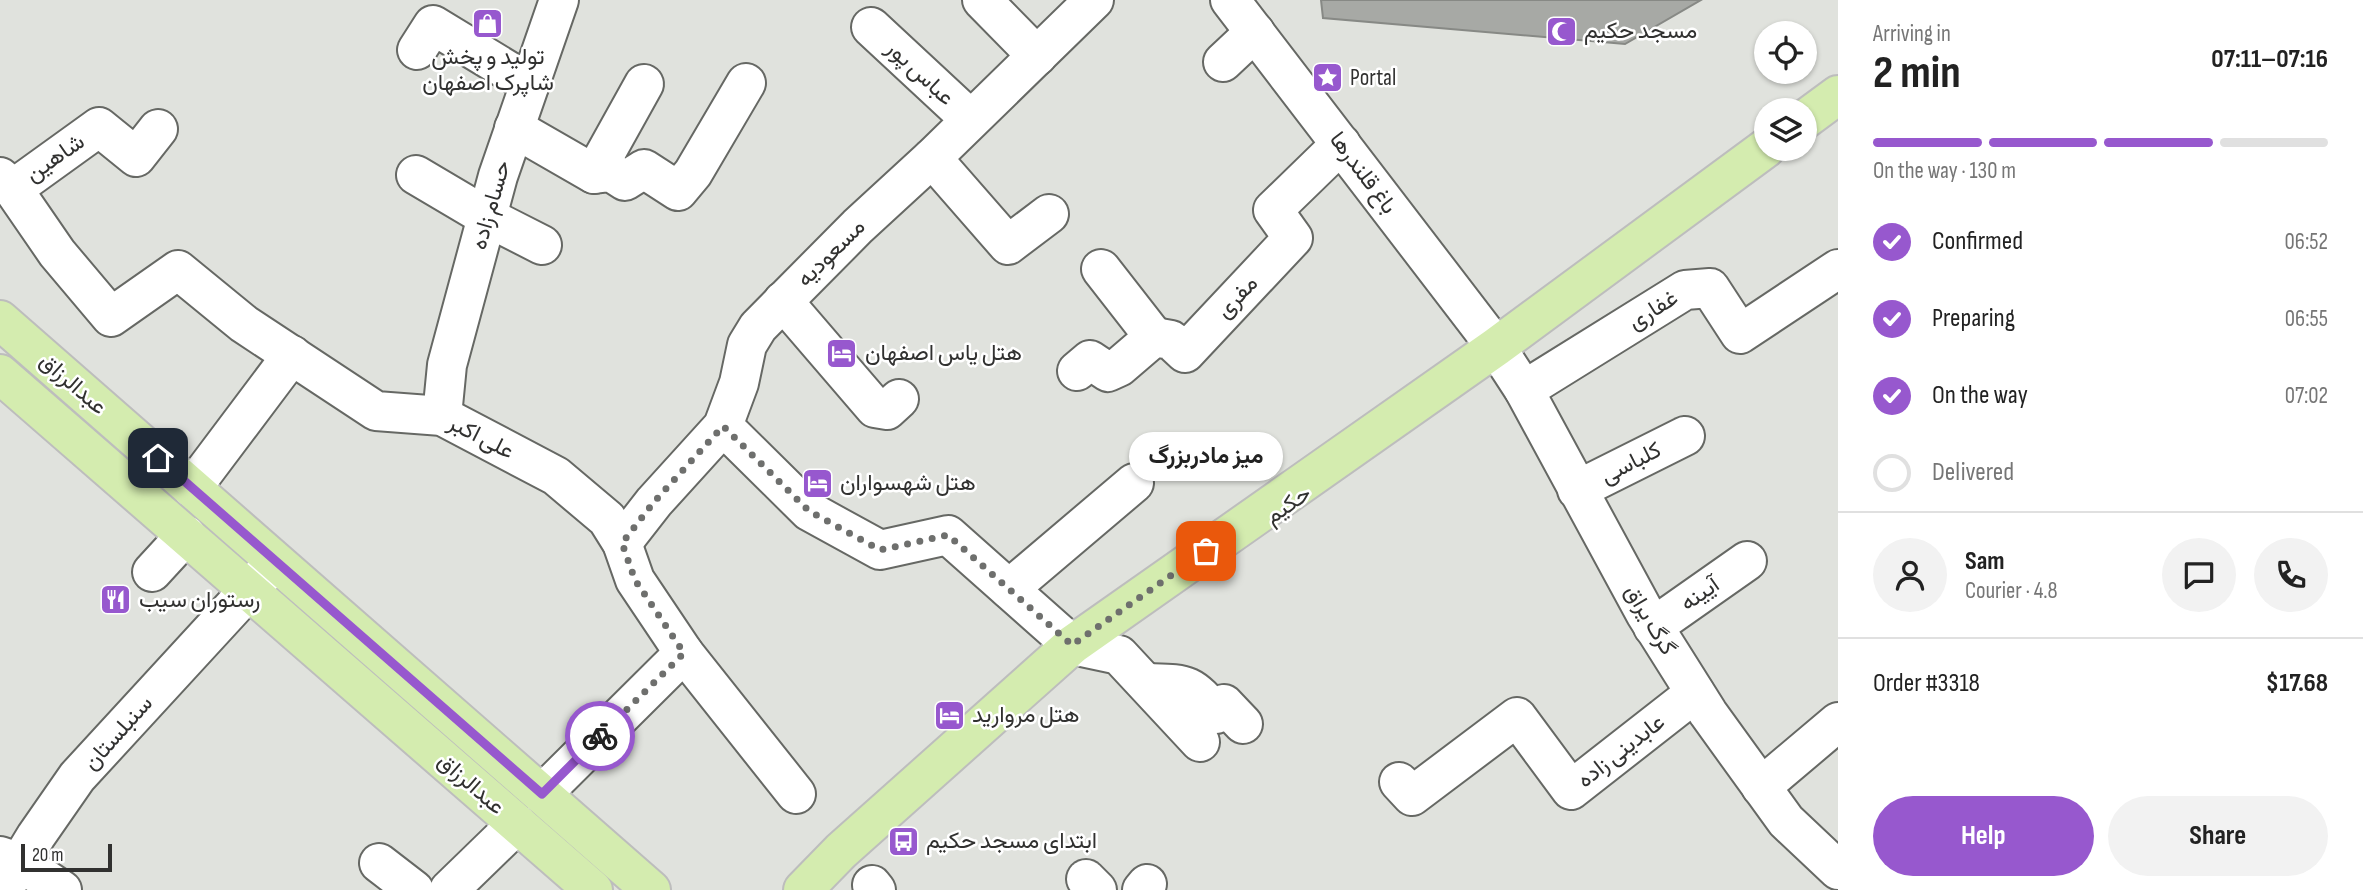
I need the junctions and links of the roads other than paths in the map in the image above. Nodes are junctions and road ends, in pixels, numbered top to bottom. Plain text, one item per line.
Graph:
1 (559, 0) edge
2 (982, 0) edge
3 (1094, 0) edge
4 (1230, 0) edge
5 (871, 27) dead end
6 (1255, 32) junction
7 (418, 50) dead end
8 (1037, 56) junction
9 (1223, 62) dead end
10 (746, 83) dead end
11 (530, 84) junction
12 (644, 84) dead end
13 (1838, 95) edge
14 (1838, 107) edge
15 (1817, 110) edge
16 (970, 119) junction
17 (1817, 122) edge
18 (514, 128) junction
19 (158, 130) dead end
20 (1341, 144) junction
21 (1754, 157) edge
22 (932, 158) junction
23 (1766, 161) edge
24 (594, 174) junction
25 (416, 175) dead end
26 (6, 183) edge
27 (1049, 215) dead end
28 (487, 217) junction
29 (541, 245) dead end
30 (1101, 269) dead end
31 (1838, 269) edge
32 (783, 301) junction
33 (0, 320) edge
34 (1154, 337) junction
35 (1496, 347) junction
36 (292, 355) junction
37 (1077, 372) dead end
38 (0, 374) edge
39 (1524, 390) junction
40 (900, 399) dead end
41 (442, 416) junction
42 (723, 426) junction
43 (1685, 436) dead end
44 (1134, 483) dead end
45 (192, 488) junction
46 (1577, 490) junction
47 (186, 535) junction
48 (622, 543) junction
49 (276, 561) junction
50 (1747, 561) dead end
51 (152, 572) dead end
52 (249, 589) junction
53 (1009, 589) junction
54 (1653, 627) junction
55 (1072, 645) junction
56 (684, 653) junction
57 (1147, 683) junction
58 (1695, 693) junction
59 (1838, 722) edge
60 (1243, 724) dead end
61 (1200, 742) dead end
62 (1399, 782) dead end
63 (1761, 787) junction
64 (542, 794) junction
65 (796, 794) dead end
66 (517, 824) junction
67 (379, 863) dead end
68 (8, 870) edge
69 (1838, 870) edge
70 (61, 890) edge
71 (414, 890) edge
72 (449, 890) edge
73 (593, 890) edge
74 (651, 890) edge
75 (803, 890) edge
76 (818, 890) edge

1 - 11 street, حسام زاده
2 - 8 street
3 - 8 street, مسعودیه
4 - 6 street, باغ قلندرها
5 - 16 street, عباس پور
6 - 9 street
6 - 20 street, باغ قلندرها
7 - 11 street
8 - 16 street, مسعودیه
10 - 24 street
11 - 18 street, حسام زاده
12 - 24 street
13 - 15 main road
14 - 17 street
16 - 22 street, مسعودیه
18 - 24 street
18 - 28 street, حسام زاده
19 - 26 street, شاهین
20 - 34 street, مفری
20 - 35 street, باغ قلندرها
21 - 35 main road, حکیم
22 - 27 street
22 - 32 street, مسعودیه
23 - 76 street, حکیم
25 - 28 street
26 - 36 street, علی اکبر
28 - 29 street
28 - 41 street, حسام زاده
30 - 34 street
31 - 39 street, غفاری
32 - 40 street
32 - 42 street, مسعودیه
33 - 45 main road, عبدالرزاق
34 - 37 street
35 - 39 street, گرگ یراق
35 - 55 main road, حکیم
36 - 41 street, علی اکبر
36 - 45 street
38 - 47 main road, عبدالرزاق
39 - 46 street, گرگ یراق
41 - 48 street, علی اکبر
42 - 48 street, مسعودیه
42 - 53 street
43 - 46 street, کلباسی
44 - 53 street
45 - 49 main road, عبدالرزاق
46 - 54 street, گرگ یراق
47 - 51 street
47 - 52 main road, عبدالرزاق
48 - 56 street, علی اکبر
49 - 52 street, سنبلستان
49 - 64 main road, عبدالرزاق
50 - 54 street, آیینه
52 - 66 main road, عبدالرزاق
52 - 68 street, سنبلستان
53 - 55 street
54 - 58 street, گرگ یراق
55 - 57 street
55 - 75 main road, حکیم
56 - 64 street
56 - 65 street, علی اکبر
57 - 60 street
57 - 61 street
58 - 62 street, عابدینی زاده
58 - 63 street, گرگ یراق
59 - 63 street
63 - 69 street, گرگ یراق
64 - 74 main road, عبدالرزاق
66 - 72 street
66 - 73 main road, عبدالرزاق
67 - 71 street
68 - 70 street

